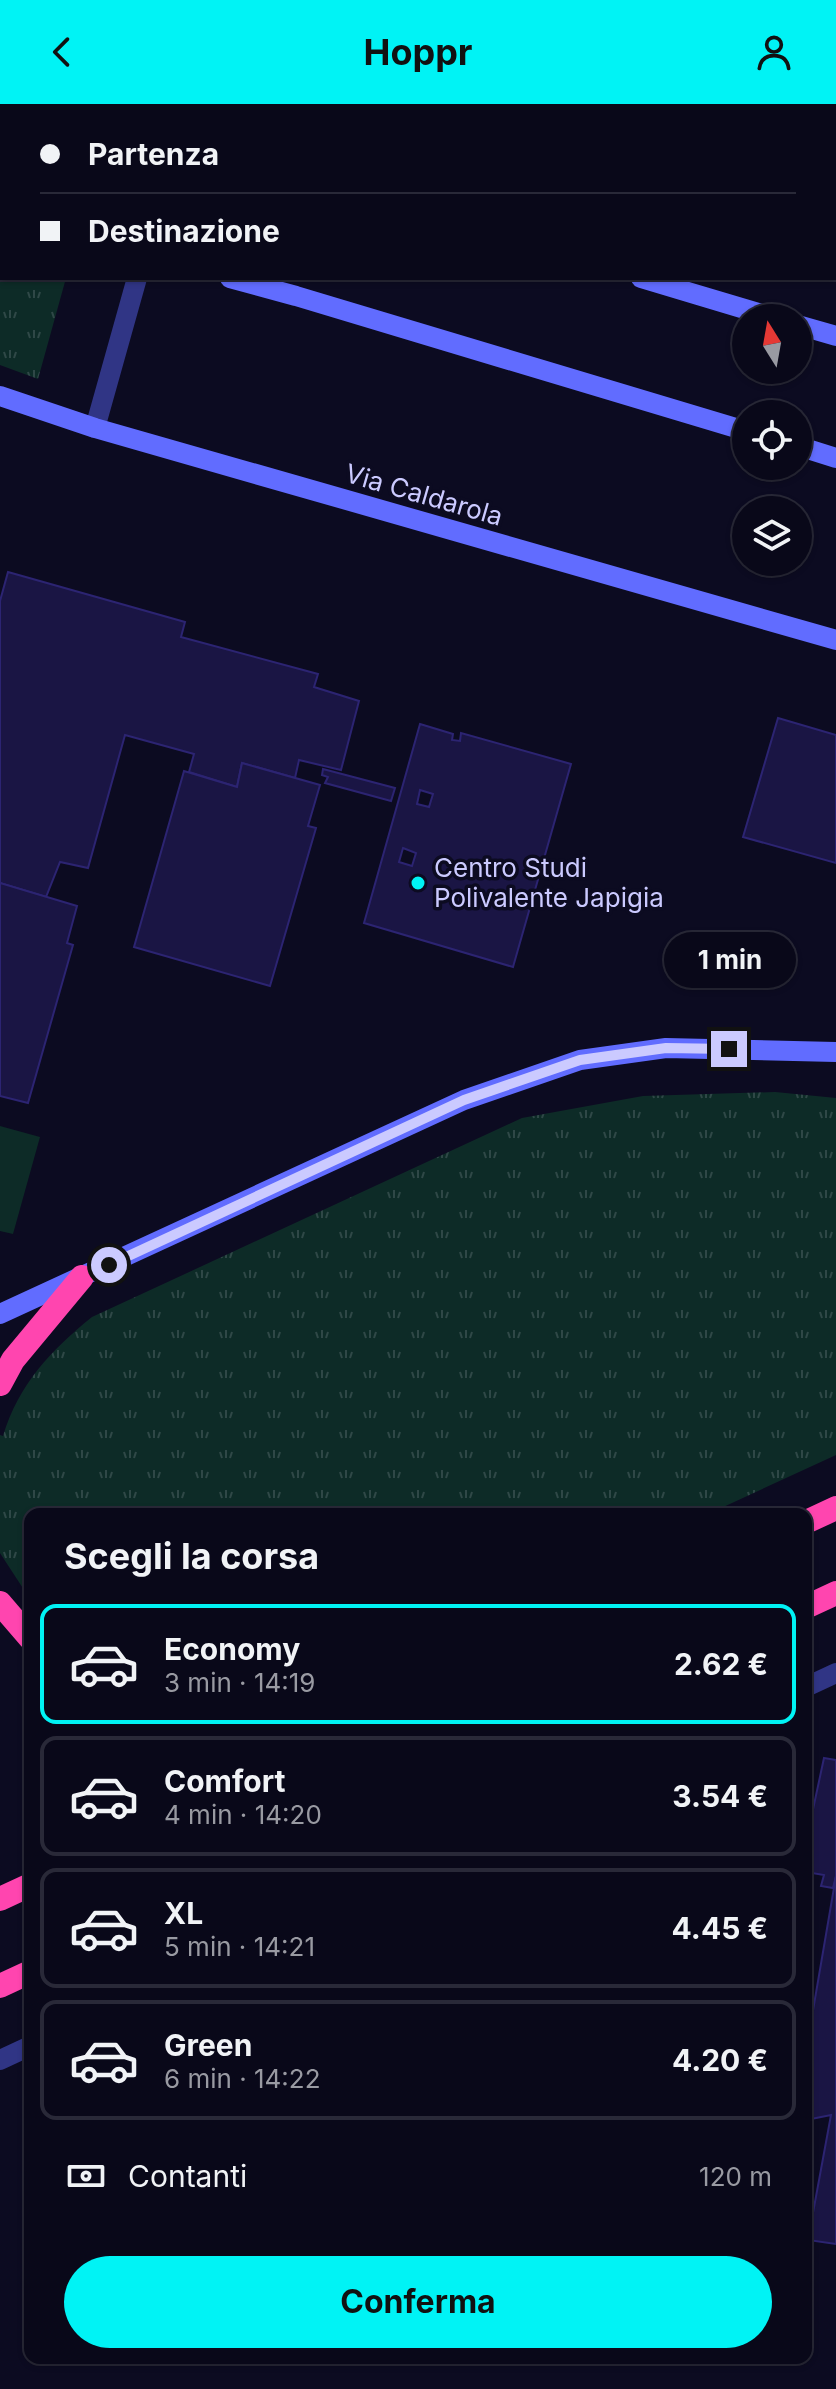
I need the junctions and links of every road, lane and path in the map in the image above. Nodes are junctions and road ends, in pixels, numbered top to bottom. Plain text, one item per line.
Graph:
1 (136, 280) edge
2 (237, 280) edge
3 (648, 280) edge
4 (732, 305) edge
5 (812, 329) edge
6 (836, 336) edge
7 (0, 396) edge
8 (732, 427) edge
9 (95, 428) junction
10 (812, 450) edge
11 (836, 458) edge
12 (836, 640) edge
13 (836, 1052) edge
14 (82, 1277) junction
15 (0, 1314) edge
16 (0, 1384) edge
17 (836, 1508) edge
18 (812, 1519) edge
19 (836, 1593) edge
20 (0, 1603) edge
21 (812, 1604) edge
22 (836, 1610) edge
23 (812, 1616) edge
24 (24, 1631) edge
25 (836, 1673) edge
26 (812, 1684) edge
27 (24, 1888) edge
28 (0, 1899) edge
29 (24, 1975) edge
30 (0, 1986) edge
31 (24, 2049) edge
32 (0, 2060) edge

1 - 9 street
2 - 8 street
3 - 4 street
5 - 6 street
7 - 9 street, Via Caldarola
9 - 12 street, Via Caldarola
10 - 11 street
13 - 14 street
14 - 15 street
14 - 16 highway
17 - 18 highway
19 - 21 highway
20 - 24 highway
22 - 23 highway
25 - 26 street
27 - 28 highway
29 - 30 highway
31 - 32 street

